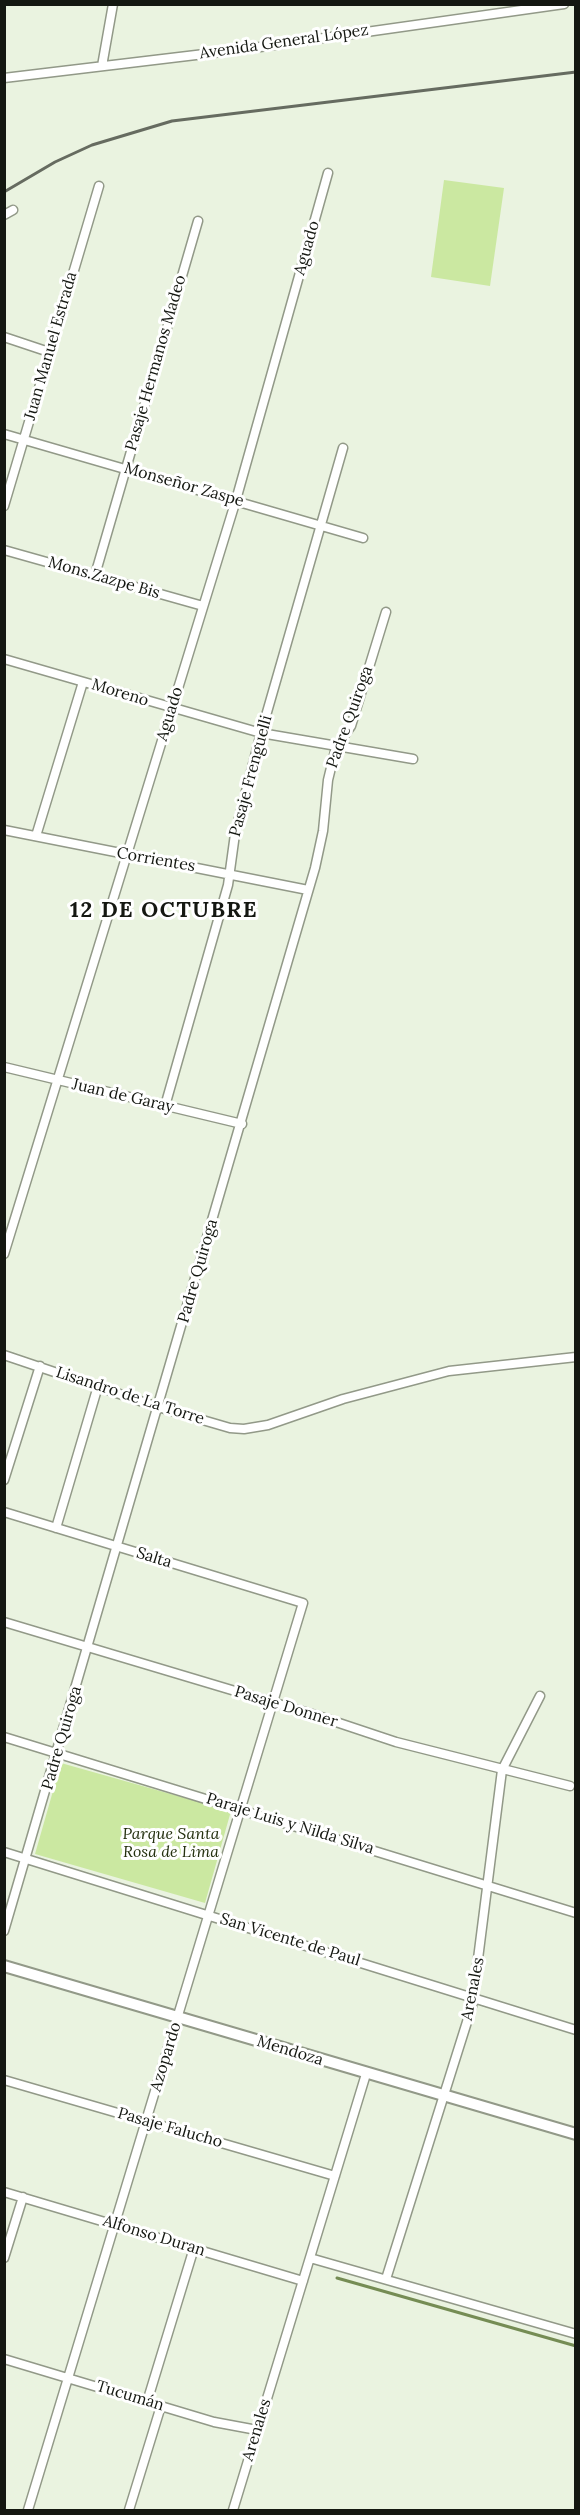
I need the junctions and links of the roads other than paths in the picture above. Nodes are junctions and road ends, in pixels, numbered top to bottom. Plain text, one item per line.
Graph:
1 (113, 4) edge
2 (564, 4) edge
3 (536, 6) edge
4 (102, 66) junction
5 (4, 78) edge
6 (328, 173) dead end
7 (99, 186) dead end
8 (13, 210) dead end
9 (4, 215) edge
10 (198, 220) dead end
11 (4, 337) edge
12 (49, 352) junction
13 (4, 434) edge
14 (24, 440) junction
15 (344, 448) dead end
16 (126, 468) junction
17 (236, 500) junction
18 (4, 506) edge
19 (321, 526) junction
20 (363, 538) dead end
21 (4, 550) edge
22 (94, 575) junction
23 (203, 606) junction
24 (386, 612) dead end
25 (4, 659) edge
26 (83, 682) junction
27 (171, 708) junction
28 (261, 733) junction
29 (336, 747) junction
30 (413, 759) dead end
31 (4, 830) edge
32 (36, 836) junction
33 (127, 855) junction
34 (229, 873) junction
35 (308, 890) junction
36 (4, 1067) edge
37 (58, 1080) junction
38 (165, 1106) junction
39 (242, 1124) junction
40 (4, 1254) edge
41 (4, 1355) edge
42 (576, 1357) edge
43 (40, 1366) junction
44 (98, 1386) junction
45 (158, 1407) junction
46 (4, 1480) edge
47 (4, 1512) edge
48 (56, 1528) junction
49 (118, 1547) junction
50 (303, 1603) joint
51 (4, 1622) edge
52 (87, 1649) junction
53 (540, 1696) dead end
54 (273, 1702) junction
55 (4, 1737) edge
56 (58, 1752) junction
57 (502, 1770) junction
58 (570, 1786) dead end
59 (241, 1809) junction
60 (4, 1852) edge
61 (26, 1859) junction
62 (489, 1887) junction
63 (576, 1913) edge
64 (208, 1915) junction
65 (4, 1931) edge
66 (4, 1966) edge
67 (474, 1997) junction
68 (178, 2018) junction
69 (576, 2030) edge
70 (366, 2074) junction
71 (4, 2080) edge
72 (444, 2097) junction
73 (146, 2121) junction
74 (576, 2134) edge
75 (334, 2176) junction
76 (4, 2192) edge
77 (23, 2198) junction
78 (115, 2224) junction
79 (194, 2248) junction
80 (4, 2258) edge
81 (310, 2258) junction
82 (386, 2279) junction
83 (303, 2281) junction
84 (576, 2334) edge
85 (4, 2359) edge
86 (68, 2378) junction
87 (147, 2402) junction
88 (161, 2406) junction
89 (257, 2430) junction
90 (28, 2511) edge
91 (129, 2511) edge
92 (233, 2511) edge

1 - 4 street
2 - 3 street, Avenida General López
3 - 4 street, Avenida General López
4 - 5 street, Avenida General López
6 - 17 street, Aguado
7 - 12 street, Juan Manuel Estrada
8 - 9 street
10 - 16 street, Pasaje Hermanos Madeo
11 - 12 street
12 - 14 street, Juan Manuel Estrada
13 - 14 street, Monseñor Zaspe
14 - 16 street, Monseñor Zaspe
14 - 18 street, Juan Manuel Estrada
15 - 19 street, Pasaje Frenguelli
16 - 17 street, Monseñor Zaspe
16 - 22 street, Pasaje Hermanos Madeo
17 - 19 street, Monseñor Zaspe
17 - 23 street, Aguado
19 - 20 street, Monseñor Zaspe
19 - 28 street, Pasaje Frenguelli
21 - 22 street, Mons.Zazpe Bis
22 - 23 street, Mons.Zazpe Bis
23 - 27 street, Aguado
24 - 29 street, Padre Quiroga
25 - 26 street, Moreno
26 - 27 street, Moreno
26 - 32 street
27 - 28 street, Moreno
27 - 33 street, Aguado
28 - 29 street, Moreno
28 - 34 street, Pasaje Frenguelli
29 - 30 street, Moreno
29 - 35 street, Padre Quiroga
31 - 32 street, Corrientes
32 - 33 street, Corrientes
33 - 34 street, Corrientes
33 - 37 street, Aguado
34 - 35 street, Corrientes
34 - 38 street, Pasaje Frenguelli
35 - 39 street, Padre Quiroga
36 - 37 street, Juan de Garay
37 - 38 street, Juan de Garay
37 - 40 street, Aguado
38 - 39 street, Juan de Garay
39 - 45 street, Padre Quiroga
41 - 43 street, Lisandro de La Torre
42 - 45 street, Lisandro de La Torre
43 - 44 street, Lisandro de La Torre
43 - 46 street
44 - 45 street, Lisandro de La Torre
44 - 48 street
45 - 49 street, Padre Quiroga
47 - 48 street, Salta
48 - 49 street, Salta
49 - 50 street, Salta
49 - 52 street, Padre Quiroga
50 - 54 street, Azopardo
51 - 52 street, Pasaje Donner
52 - 54 street, Pasaje Donner
52 - 56 street, Padre Quiroga
53 - 57 street, Arenales
54 - 57 street, Pasaje Donner
54 - 59 street, Azopardo
55 - 56 street, Paraje Luis y Nilda Silva
56 - 59 street, Paraje Luis y Nilda Silva
56 - 61 street, Padre Quiroga
57 - 58 street, Pasaje Donner
57 - 62 street, Arenales
59 - 62 street, Paraje Luis y Nilda Silva
59 - 64 street, Azopardo
60 - 61 street, San Vicente de Paul
61 - 64 street, San Vicente de Paul
61 - 65 street, Padre Quiroga
62 - 63 street, Paraje Luis y Nilda Silva
62 - 67 street, Arenales
64 - 67 street, San Vicente de Paul
64 - 68 street, Azopardo
66 - 68 street, Mendoza
67 - 69 street, San Vicente de Paul
67 - 72 street, Arenales
68 - 70 street, Mendoza
68 - 73 street, Azopardo
70 - 72 street, Mendoza
70 - 75 street, Arenales
71 - 73 street, Pasaje Falucho
72 - 74 street, Mendoza
72 - 82 street, Arenales
73 - 75 street, Pasaje Falucho
73 - 78 street, Azopardo
75 - 81 street, Arenales
76 - 77 street, Alfonso Duran
77 - 78 street, Alfonso Duran
77 - 80 street
78 - 79 street, Alfonso Duran
78 - 86 street, Azopardo
79 - 83 street, Alfonso Duran
79 - 87 street
81 - 82 street
81 - 83 street, Arenales
82 - 84 street
83 - 89 street, Arenales
85 - 86 street, Tucumán
86 - 87 street, Tucumán
86 - 90 street, Azopardo
87 - 88 street, Tucumán
88 - 89 street, Tucumán
88 - 91 street
89 - 92 street, Arenales

